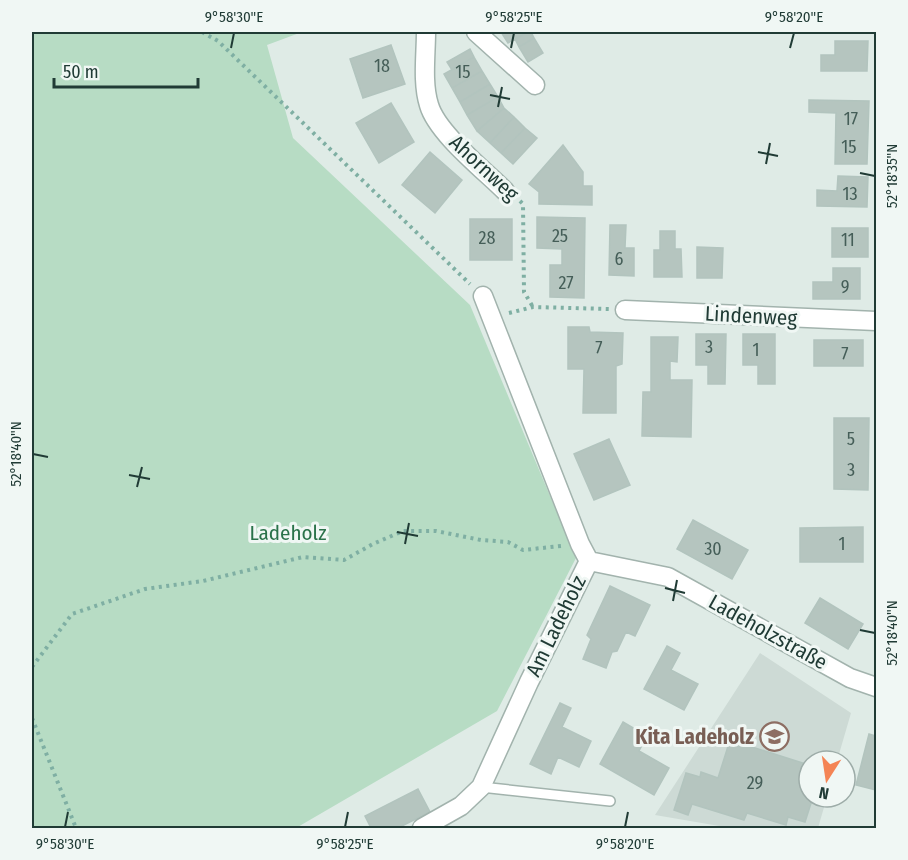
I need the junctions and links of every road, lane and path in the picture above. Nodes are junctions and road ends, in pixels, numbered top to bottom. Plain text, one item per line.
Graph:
1 (202, 32) edge
2 (426, 32) edge
3 (476, 32) edge
4 (535, 85) dead end
5 (505, 190) joint
6 (483, 296) joint
7 (533, 307) junction
8 (625, 310) joint
9 (491, 317) junction
10 (876, 321) edge
11 (580, 544) junction
12 (589, 561) junction
13 (32, 667) edge
14 (876, 687) edge
15 (32, 718) edge
16 (481, 787) junction
17 (610, 801) dead end
18 (76, 828) edge
19 (422, 828) edge

1 - 6 path
2 - 5 street, Ahornweg
3 - 4 street
5 - 7 path, Ahornweg
6 - 9 street, Am Ladeholz
7 - 8 path
7 - 9 path
8 - 10 street, Lindenweg
9 - 11 street, Am Ladeholz
11 - 12 street, Am Ladeholz
11 - 13 path
12 - 14 street, Ladeholzstraße
12 - 16 street, Am Ladeholz
15 - 18 path
16 - 17 lane
16 - 19 street, Am Ladeholz

